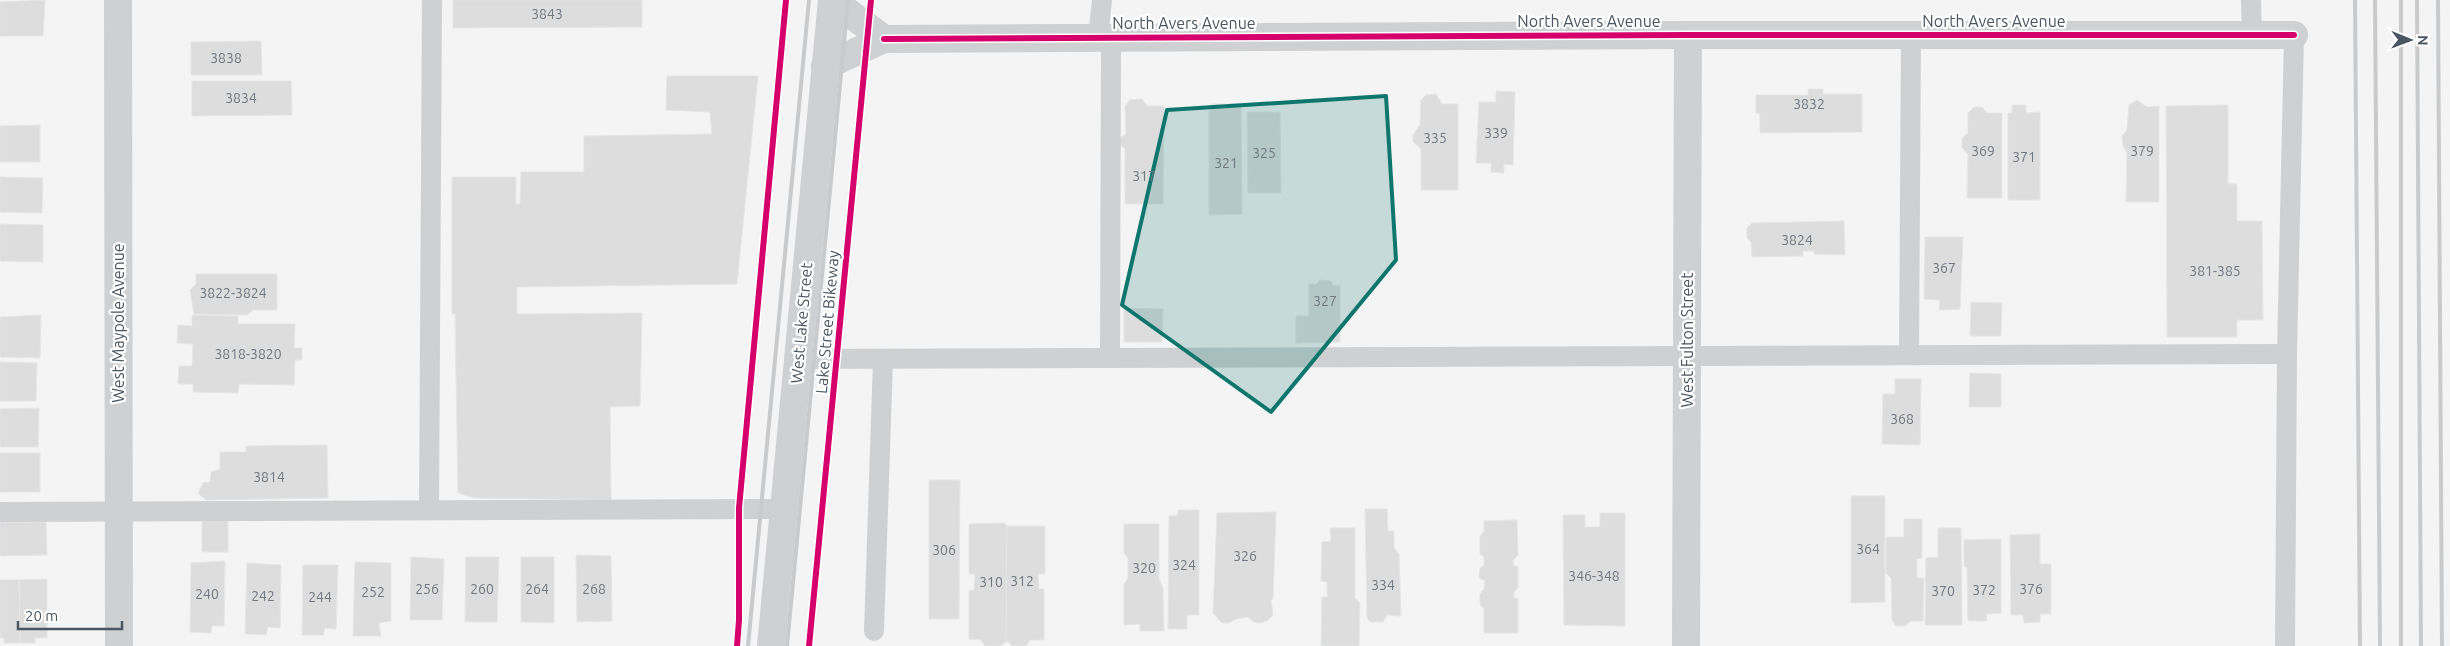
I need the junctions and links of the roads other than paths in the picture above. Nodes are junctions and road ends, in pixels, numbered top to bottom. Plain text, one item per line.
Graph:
1 (118, 0) edge
2 (432, 0) edge
3 (832, 0) edge
4 (1102, 0) edge
5 (2251, 0) edge
6 (2252, 34) junction
7 (1688, 35) junction
8 (1911, 35) junction
9 (2294, 35) joint
10 (1105, 38) junction
11 (884, 39) junction
12 (825, 66) junction
13 (2287, 354) junction
14 (1909, 355) junction
15 (1687, 356) junction
16 (1110, 358) junction
17 (798, 359) junction
18 (883, 359) junction
19 (430, 509) junction
20 (784, 509) junction
21 (0, 512) edge
22 (119, 512) junction
23 (774, 619) junction
24 (874, 631) dead end
25 (119, 646) edge
26 (771, 646) edge
27 (788, 646) edge
28 (1686, 646) edge
29 (2285, 646) edge

1 - 22 street, West Maypole Avenue
2 - 19 lane
3 - 11 street
3 - 12 main road, West Lake Street
4 - 10 lane
5 - 6 lane
6 - 8 street, North Avers Avenue
6 - 9 street, North Avers Avenue
7 - 8 street, North Avers Avenue
7 - 10 street, North Avers Avenue
7 - 15 street, West Fulton Street
8 - 14 lane
9 - 13 lane
10 - 11 street, North Avers Avenue
10 - 16 lane
11 - 12 street, North Avers Avenue
12 - 17 main road, West Lake Street
13 - 14 lane
13 - 29 lane
14 - 15 lane
15 - 16 lane
15 - 28 street, West Fulton Street
16 - 18 lane
17 - 18 lane
17 - 20 main road, West Lake Street
18 - 24 lane
19 - 20 lane
19 - 22 lane
20 - 23 main road, West Lake Street
21 - 22 lane
22 - 25 street, West Maypole Avenue
23 - 26 main road, West Lake Street
23 - 27 main road

